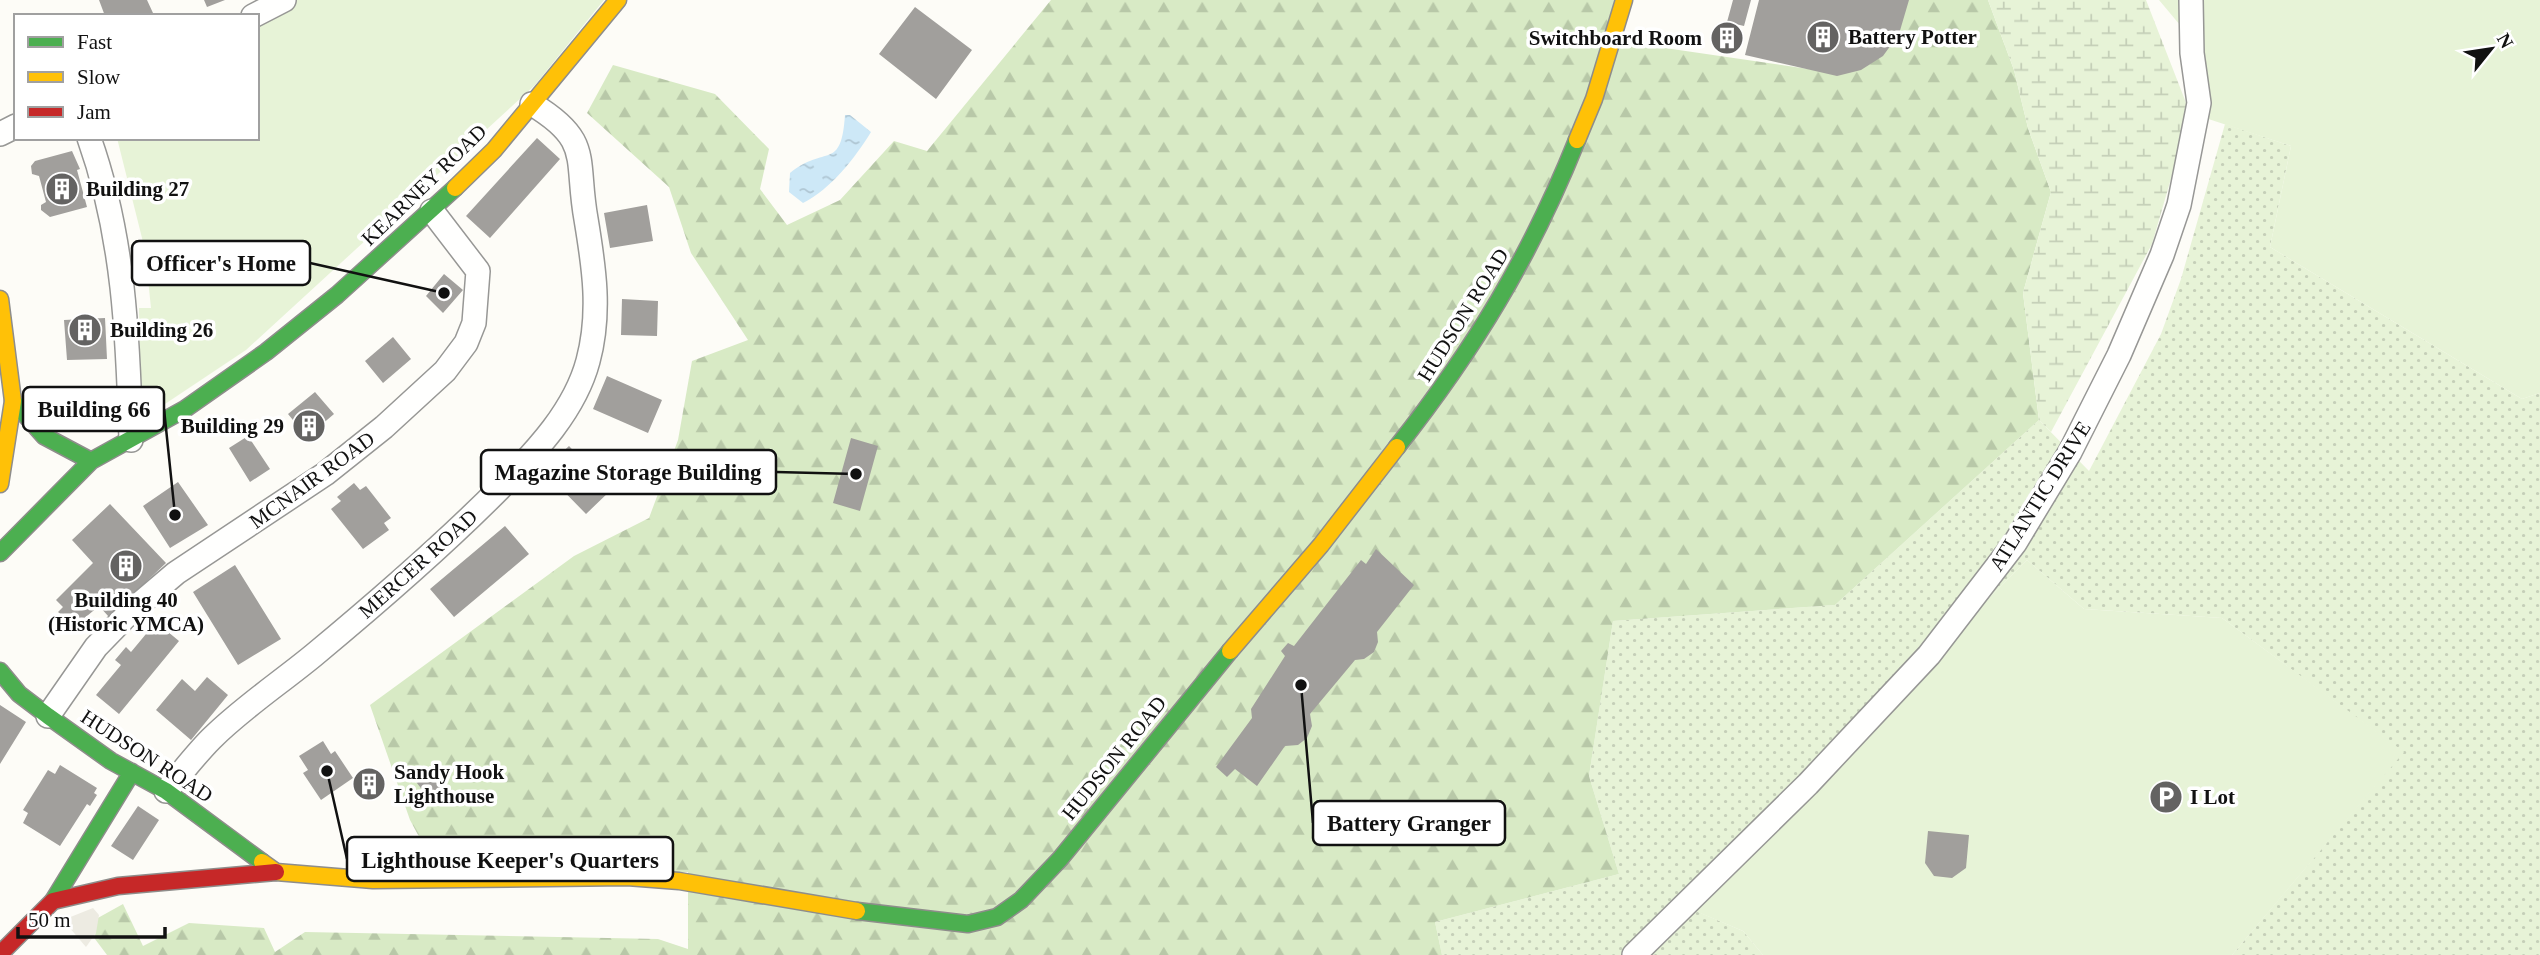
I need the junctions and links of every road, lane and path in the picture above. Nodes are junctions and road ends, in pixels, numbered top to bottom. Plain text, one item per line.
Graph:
1 (284, 0) edge
2 (618, 0) edge
3 (1624, 0) edge
4 (2191, 0) edge
5 (257, 14) edge
6 (532, 104) junction
7 (90, 140) edge
8 (432, 211) junction
9 (0, 299) edge
10 (13, 401) junction
11 (131, 440) junction
12 (91, 461) junction
13 (0, 484) edge
14 (0, 552) edge
15 (0, 671) edge
16 (48, 716) junction
17 (132, 772) junction
18 (166, 791) junction
19 (276, 872) junction
20 (53, 901) junction
21 (0, 954) edge
22 (1634, 955) edge

1 - 5 street
2 - 6 street, KEARNEY ROAD
3 - 19 street, HUDSON ROAD
4 - 22 street, ATLANTIC DRIVE
6 - 8 street, KEARNEY ROAD
6 - 18 street, MERCER ROAD
7 - 11 street
8 - 11 street, KEARNEY ROAD
8 - 16 street, MCNAIR ROAD
9 - 10 street
10 - 12 street
10 - 13 street
11 - 12 street, KEARNEY ROAD
12 - 14 street, KEARNEY ROAD
15 - 16 street, HUDSON ROAD
16 - 17 street, HUDSON ROAD
17 - 18 street, HUDSON ROAD
17 - 20 street
18 - 19 street, HUDSON ROAD
19 - 20 street, HUDSON ROAD
20 - 21 street

